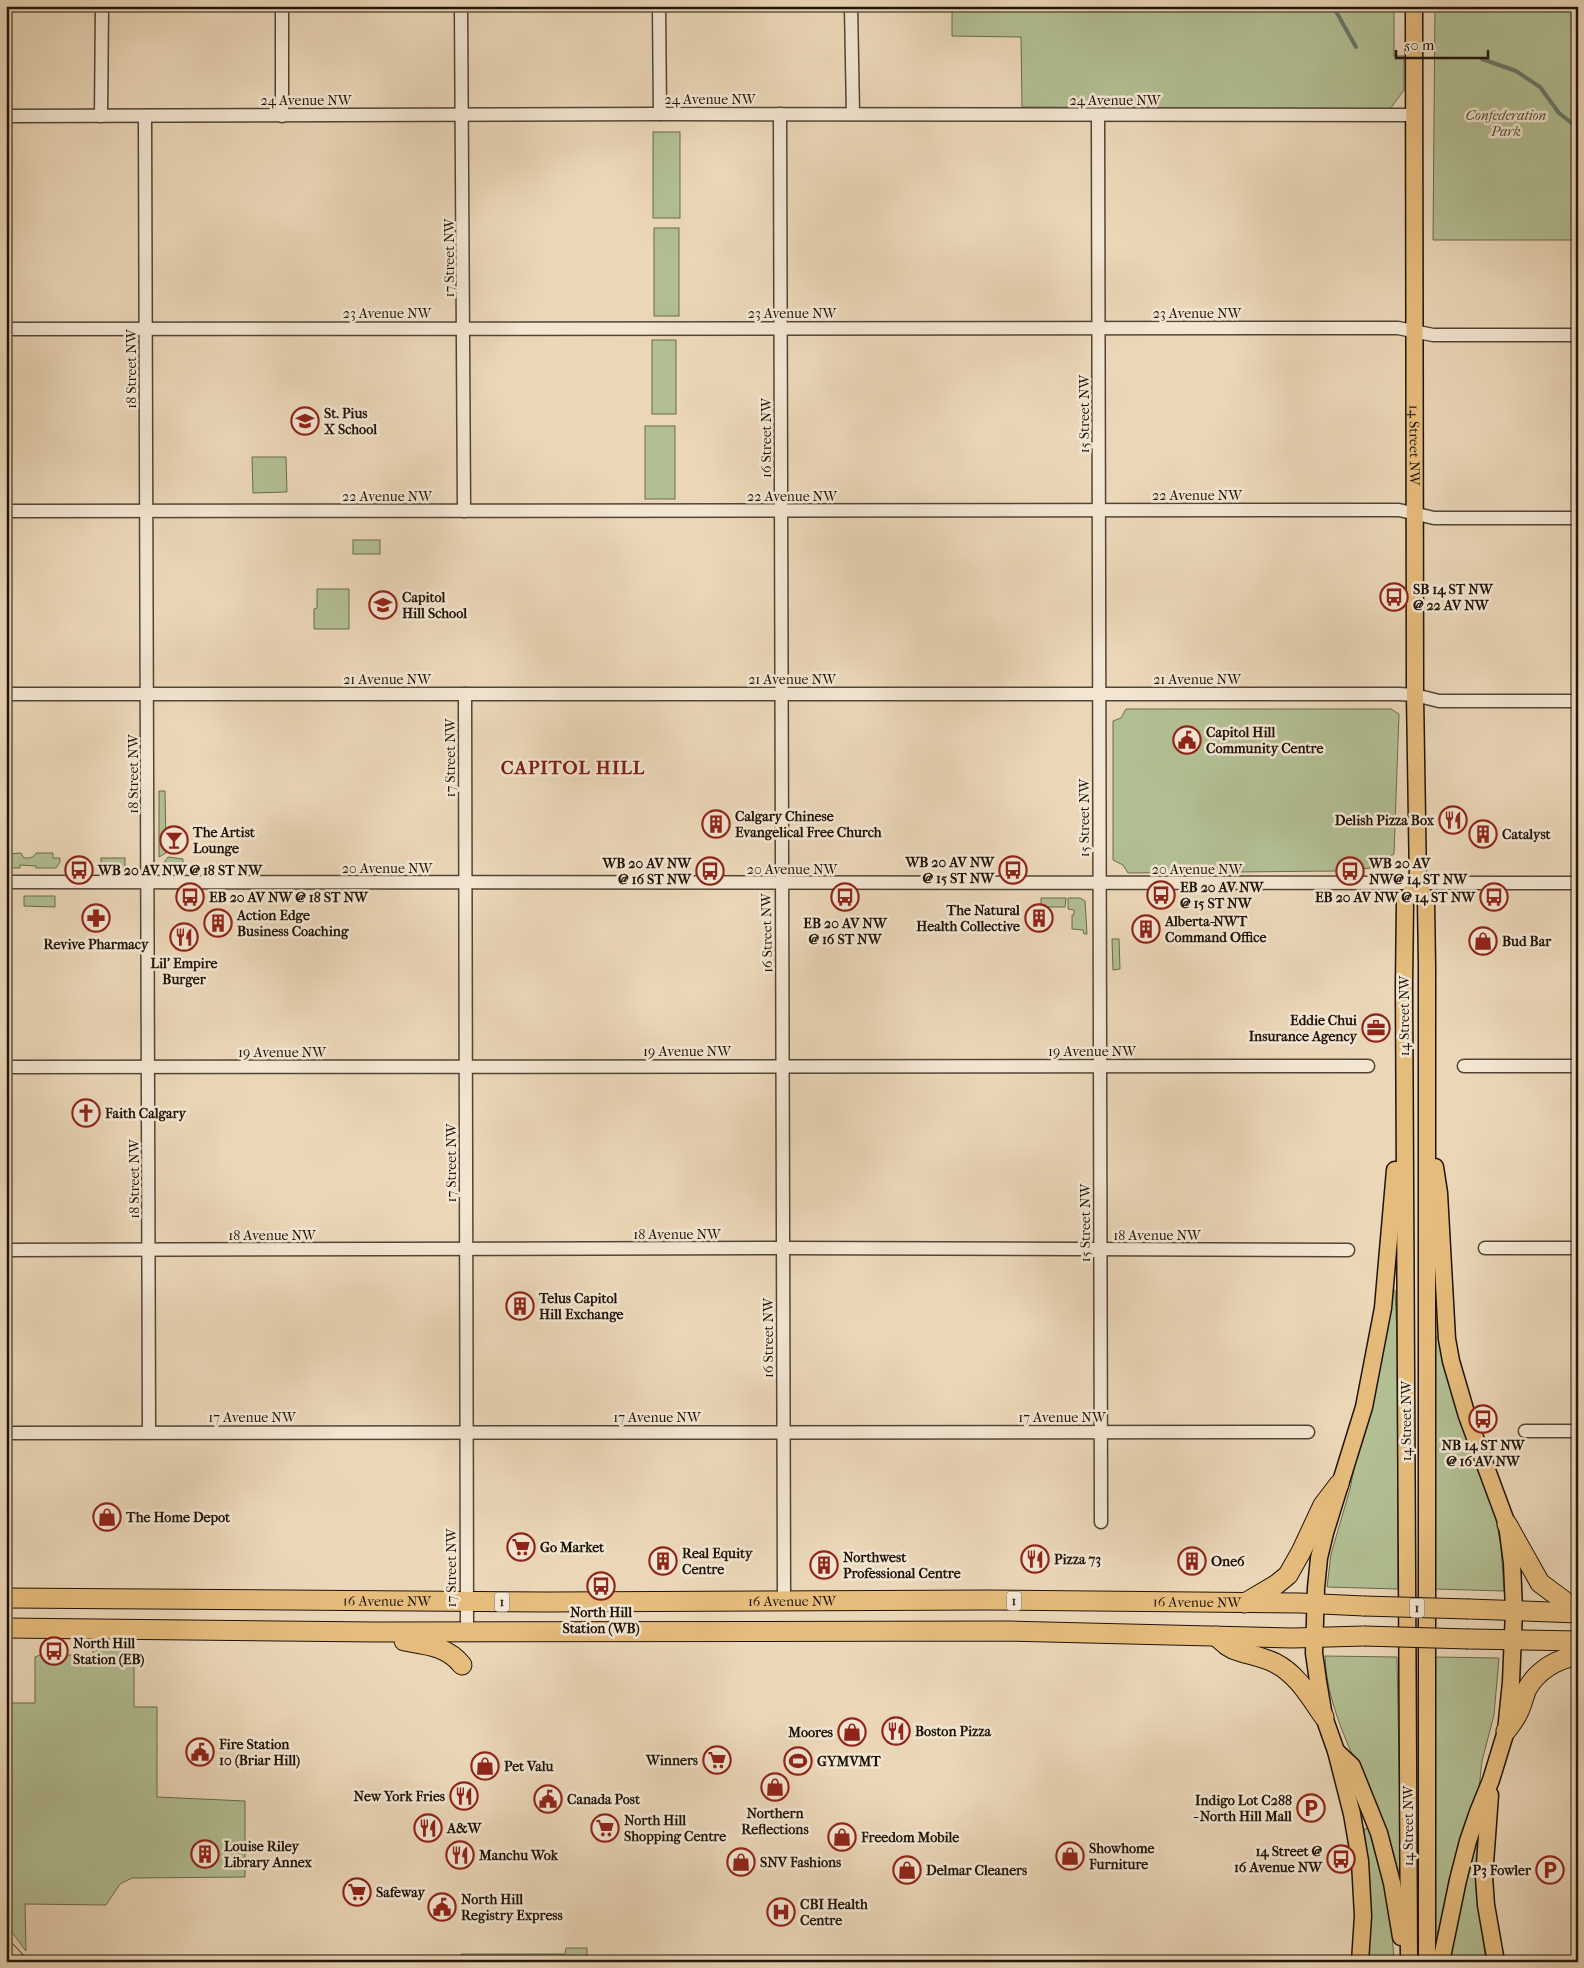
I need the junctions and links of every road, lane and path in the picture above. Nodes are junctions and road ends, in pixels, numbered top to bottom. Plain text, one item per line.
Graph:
1 (102, 6) edge
2 (282, 6) edge
3 (461, 6) edge
4 (660, 6) edge
5 (852, 6) edge
6 (1414, 6) edge
7 (660, 114) junction
8 (780, 114) junction
9 (853, 114) junction
10 (1098, 115) junction
11 (1415, 115) junction
12 (6, 116) edge
13 (101, 116) junction
14 (145, 116) junction
15 (282, 116) junction
16 (462, 116) junction
17 (464, 328) junction
18 (780, 328) junction
19 (1098, 328) junction
20 (6, 329) edge
21 (146, 329) junction
22 (1416, 332) junction
23 (1578, 336) edge
24 (1099, 510) junction
25 (6, 511) edge
26 (147, 511) junction
27 (464, 511) junction
28 (781, 511) junction
29 (1416, 514) junction
30 (1578, 518) edge
31 (1100, 693) junction
32 (6, 694) edge
33 (148, 694) junction
34 (465, 694) junction
35 (781, 694) junction
36 (1416, 695) junction
37 (1578, 701) edge
38 (6, 882) edge
39 (148, 882) junction
40 (464, 883) junction
41 (1418, 883) junction
42 (781, 884) junction
43 (1098, 884) junction
44 (1578, 884) edge
45 (465, 1066) junction
46 (783, 1066) junction
47 (1100, 1066) junction
48 (1368, 1066) dead end
49 (1464, 1066) dead end
50 (1578, 1066) edge
51 (6, 1067) edge
52 (148, 1067) junction
53 (1404, 1098) junction
54 (1427, 1099) junction
55 (783, 1248) junction
56 (1485, 1248) dead end
57 (1578, 1248) edge
58 (6, 1250) edge
59 (149, 1250) junction
60 (466, 1250) junction
61 (1100, 1250) junction
62 (1348, 1250) dead end
63 (1525, 1431) dead end
64 (1578, 1431) edge
65 (6, 1432) edge
66 (149, 1432) junction
67 (467, 1432) junction
68 (782, 1432) junction
69 (1101, 1432) junction
70 (1308, 1432) dead end
71 (1339, 1484) junction
72 (1101, 1522) dead end
73 (1507, 1524) junction
74 (6, 1598) edge
75 (467, 1601) junction
76 (784, 1602) junction
77 (1245, 1603) junction
78 (1316, 1605) junction
79 (1514, 1610) junction
80 (1578, 1612) edge
81 (7, 1629) edge
82 (375, 1632) junction
83 (467, 1632) junction
84 (1216, 1636) junction
85 (1314, 1638) junction
86 (1513, 1639) junction
87 (1578, 1641) edge
88 (1578, 1656) edge
89 (462, 1665) dead end
90 (1324, 1717) junction
91 (1506, 1731) junction
92 (1336, 1751) junction
93 (1491, 1780) junction
94 (1409, 1958) edge
95 (1360, 1962) edge
96 (1427, 1962) edge
97 (1441, 1962) edge
98 (1496, 1962) edge

1 - 13 street
2 - 15 street
3 - 16 street, 17 Street NW
4 - 7 street
5 - 9 street
6 - 11 main road, 14 Street NW
7 - 8 street, 24 Avenue NW
7 - 16 street, 24 Avenue NW
8 - 9 street, 24 Avenue NW
8 - 18 street, 16 Street NW
9 - 10 street, 24 Avenue NW
10 - 11 street, 24 Avenue NW
10 - 19 street, 15 Street NW
11 - 22 main road, 14 Street NW
12 - 13 street, 24 Avenue NW
13 - 14 street, 24 Avenue NW
14 - 15 street, 24 Avenue NW
14 - 21 street, 18 Street NW
15 - 16 street, 24 Avenue NW
16 - 17 street, 17 Street NW
17 - 18 street, 23 Avenue NW
17 - 21 street, 23 Avenue NW
17 - 27 street, 17 Street NW
18 - 19 street, 23 Avenue NW
18 - 28 street, 16 Street NW
19 - 22 street, 23 Avenue NW
19 - 24 street, 15 Street NW
20 - 21 street, 23 Avenue NW
21 - 26 street, 18 Street NW
22 - 23 street, 23 Avenue NW
22 - 29 main road, 14 Street NW
24 - 28 street, 22 Avenue NW
24 - 29 street, 22 Avenue NW
24 - 31 street, 15 Street NW
25 - 26 street, 22 Avenue NW
26 - 27 street, 22 Avenue NW
26 - 33 street, 18 Street NW
27 - 28 street, 22 Avenue NW
28 - 35 street, 16 Street NW
29 - 30 street, 22 Avenue NW
29 - 36 main road, 14 Street NW
31 - 35 street, 21 Avenue NW
31 - 36 street, 21 Avenue NW
31 - 43 street, 15 Street NW
32 - 33 street, 21 Avenue NW
33 - 34 street, 21 Avenue NW
33 - 39 street, 18 Street NW
34 - 35 street, 21 Avenue NW
34 - 40 street, 17 Street NW
35 - 42 street, 16 Street NW
36 - 37 street, 21 Avenue NW
36 - 41 main road, 14 Street NW
38 - 39 street, 20 Avenue NW
39 - 40 street, 20 Avenue NW
39 - 52 street, 18 Street NW
40 - 42 street, 20 Avenue NW
40 - 45 street, 17 Street NW
41 - 43 street, 20 Avenue NW
41 - 44 street, 20 Avenue NW
41 - 53 main road, 14 Street NW
41 - 54 main road, 14 Street NW
42 - 43 street, 20 Avenue NW
42 - 46 street, 16 Street NW
43 - 47 street, 15 Street NW
45 - 46 street, 19 Avenue NW
45 - 52 street, 19 Avenue NW
45 - 60 street, 17 Street NW
46 - 47 street, 19 Avenue NW
46 - 55 street, 16 Street NW
47 - 48 street, 19 Avenue NW
47 - 61 street, 15 Street NW
49 - 50 street
51 - 52 street, 19 Avenue NW
52 - 59 street, 18 Street NW
53 - 71 main road
53 - 94 main road, 14 Street NW
54 - 73 main road
54 - 96 main road, 14 Street NW
55 - 60 street, 18 Avenue NW
55 - 61 street, 18 Avenue NW
55 - 68 street, 16 Street NW
56 - 57 street
58 - 59 street, 18 Avenue NW
59 - 60 street, 18 Avenue NW
59 - 66 street, 18 Street NW
60 - 67 street, 17 Street NW
61 - 62 street, 18 Avenue NW
61 - 69 street, 15 Street NW
63 - 64 street
65 - 66 street, 17 Avenue NW
66 - 67 street, 17 Avenue NW
67 - 68 street, 17 Avenue NW
67 - 75 street, 17 Street NW
68 - 69 street, 17 Avenue NW
68 - 76 street, 16 Street NW
69 - 70 street, 17 Avenue NW
69 - 72 street, 15 Street NW
71 - 77 highway
71 - 78 main road
73 - 79 main road
73 - 80 highway
74 - 75 highway, 16 Avenue NW / 1
75 - 76 highway, 16 Avenue NW / 1
75 - 83 street, 17 Street NW
76 - 77 highway, 16 Avenue NW / 1
77 - 78 highway, 16 Avenue NW / 1
78 - 79 highway, 16 Avenue NW / 1, bridge
78 - 85 main road
79 - 80 highway, 16 Avenue NW / 1
79 - 86 main road
81 - 82 highway, 1
82 - 83 highway, 1
82 - 89 highway
83 - 84 highway, 1
84 - 85 highway, 1
84 - 90 highway
85 - 86 highway, 1, bridge
85 - 90 main road
86 - 87 highway, 1
86 - 91 main road
88 - 91 highway
90 - 92 main road
91 - 93 main road
92 - 94 main road
92 - 95 main road
93 - 97 main road
93 - 98 main road

